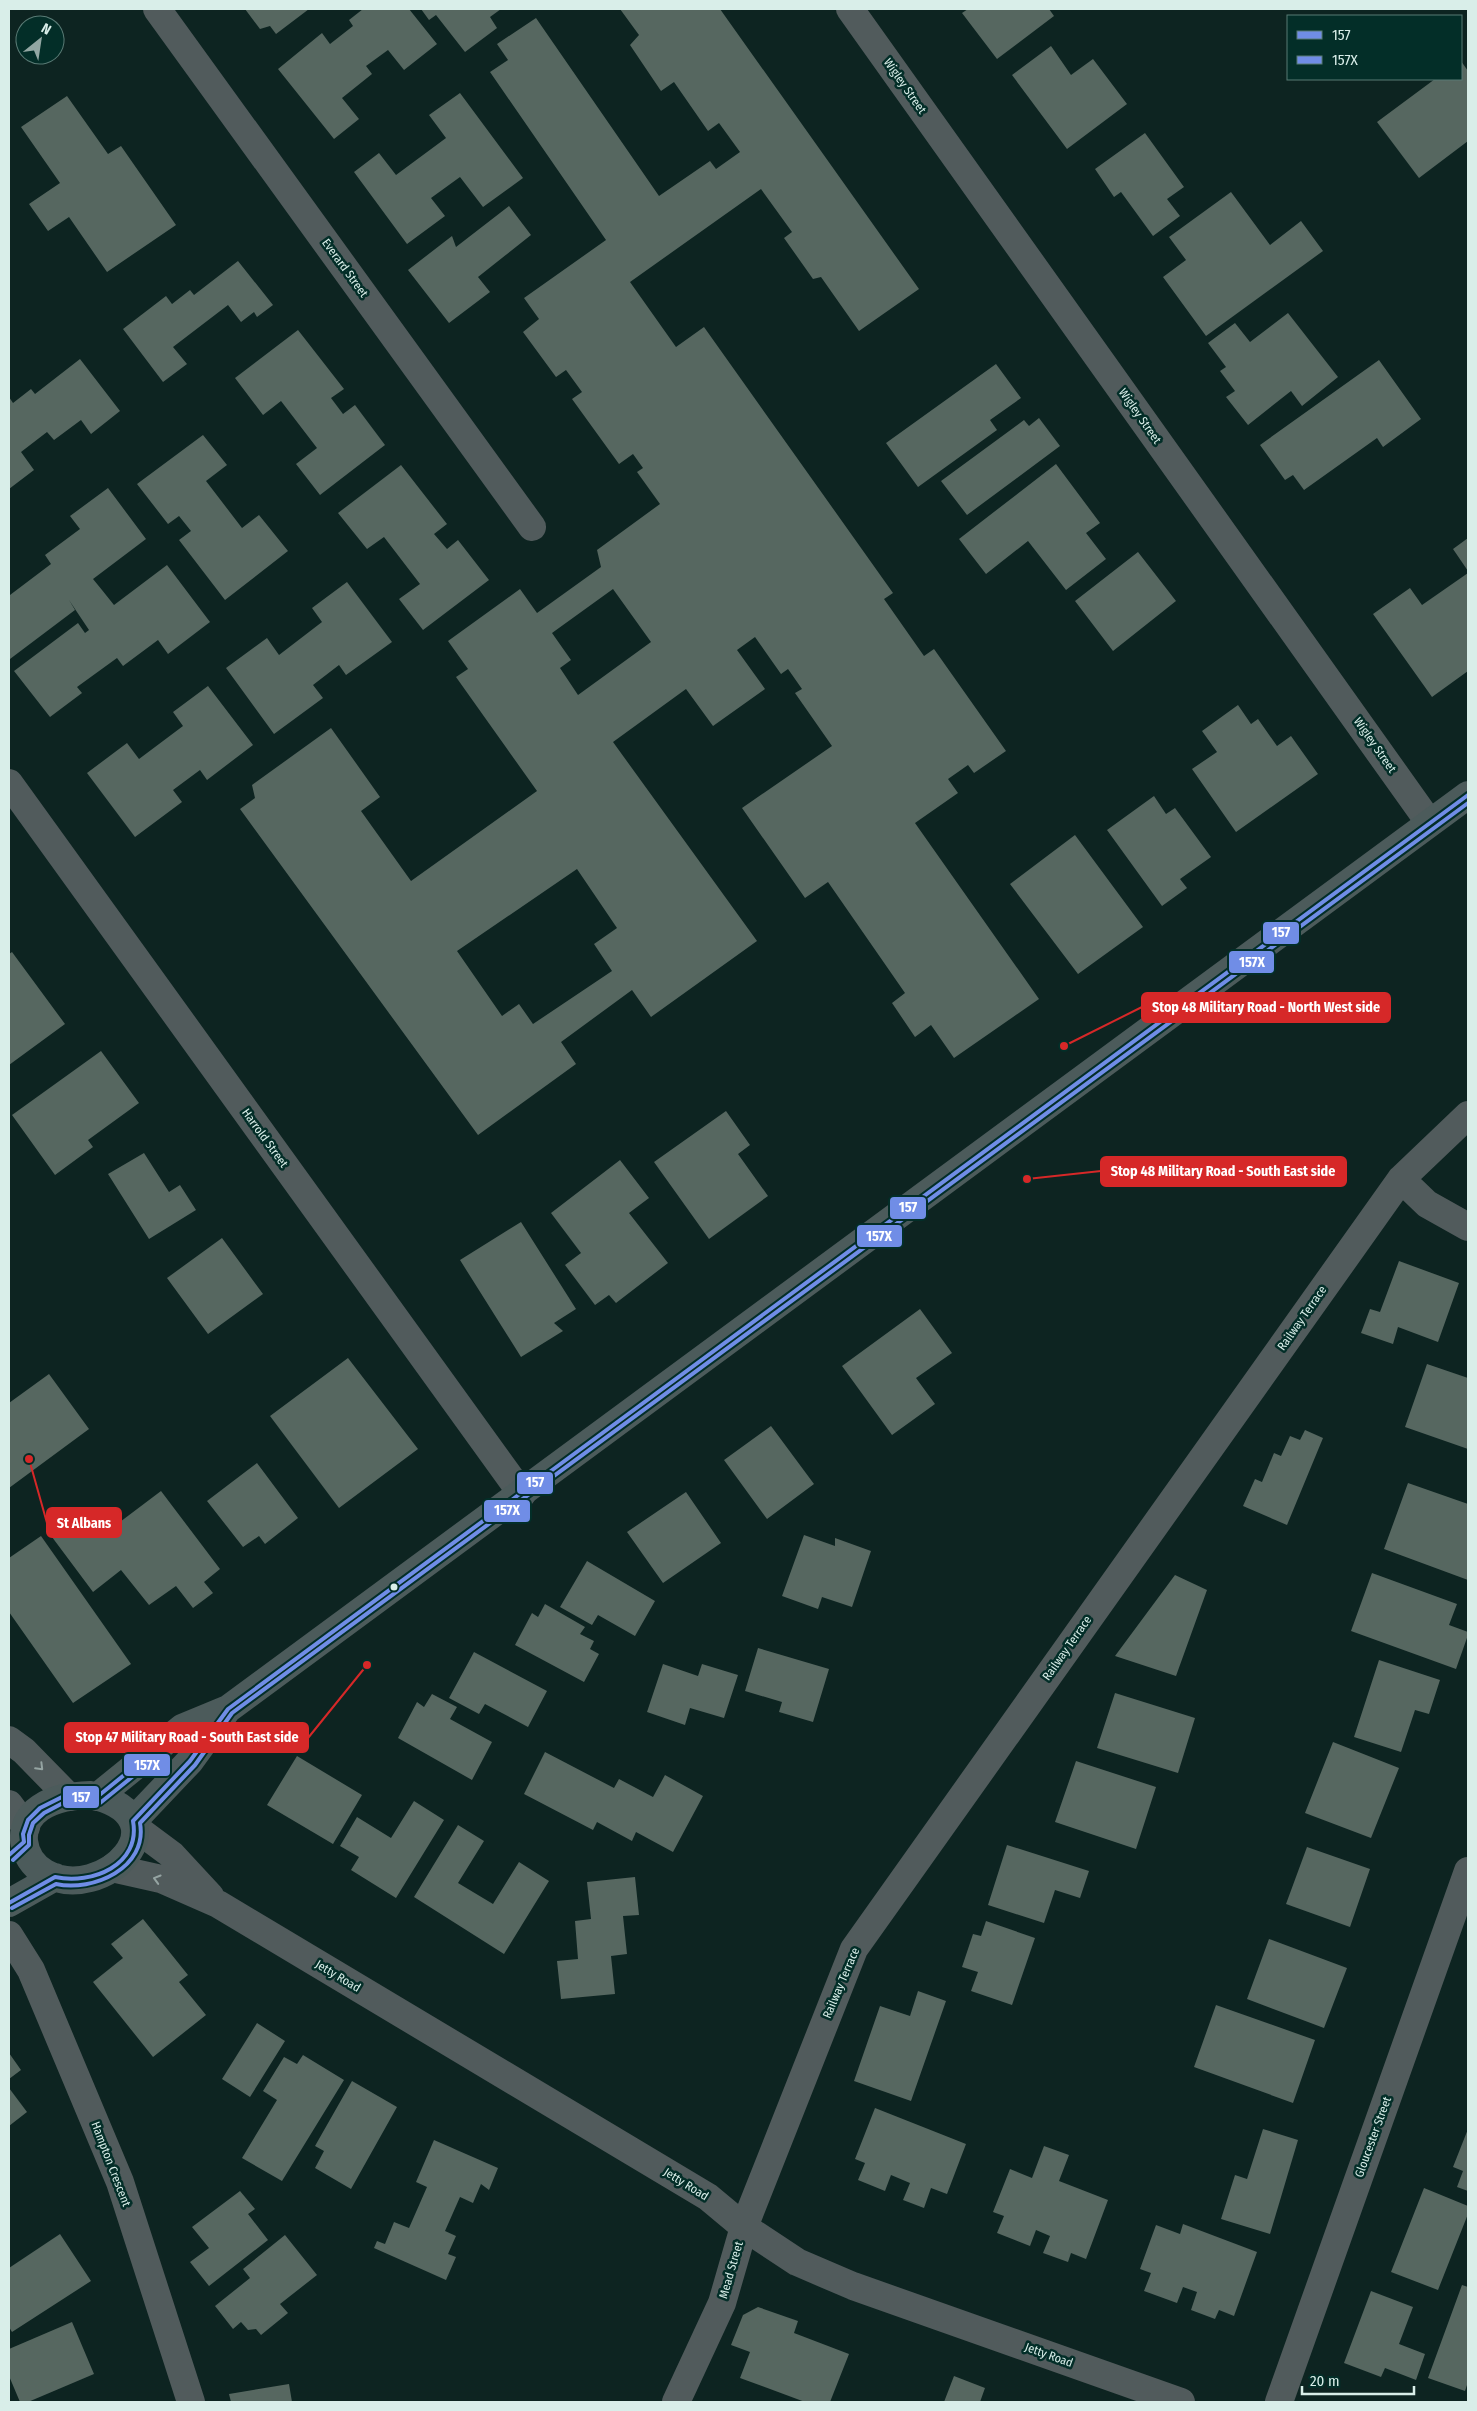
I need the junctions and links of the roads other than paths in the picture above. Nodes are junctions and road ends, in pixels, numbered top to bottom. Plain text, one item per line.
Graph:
1 (157, 9) edge
2 (850, 9) edge
3 (532, 527) dead end
4 (9, 783) edge
5 (1468, 795) edge
6 (1429, 822) junction
7 (1468, 1115) edge
8 (1401, 1179) junction
9 (1468, 1227) edge
10 (522, 1494) junction
11 (228, 1709) junction
12 (9, 1740) edge
13 (69, 1797) junction
14 (97, 1797) junction
15 (9, 1804) edge
16 (135, 1825) junction
17 (19, 1841) edge
18 (112, 1868) junction
19 (1468, 1871) edge
20 (54, 1877) junction
21 (9, 1903) edge
22 (218, 1904) junction
23 (9, 1935) edge
24 (744, 2227) junction
25 (677, 2399) edge
26 (191, 2402) edge
27 (1181, 2402) edge
28 (1279, 2402) edge

1 - 3 street, Everard Street
2 - 6 street, Wigley Street
4 - 10 street, Harrold Street
5 - 6 main road
6 - 10 main road
7 - 8 street, Railway Terrace
8 - 9 street
8 - 24 street, Railway Terrace
10 - 11 main road
11 - 14 main road
11 - 16 main road
12 -> 13 street
13 - 14 main road
13 - 17 main road
14 - 16 main road
15 - 17 street
16 - 18 main road
16 - 22 street, Jetty Road
17 - 20 main road
18 - 20 main road
22 -> 18 street, Jetty Road
19 - 28 street, Gloucester Street
20 - 21 main road
22 - 24 street, Jetty Road
23 - 26 street, Hampton Crescent
24 - 25 street, Mead Street
24 - 27 street, Jetty Road

